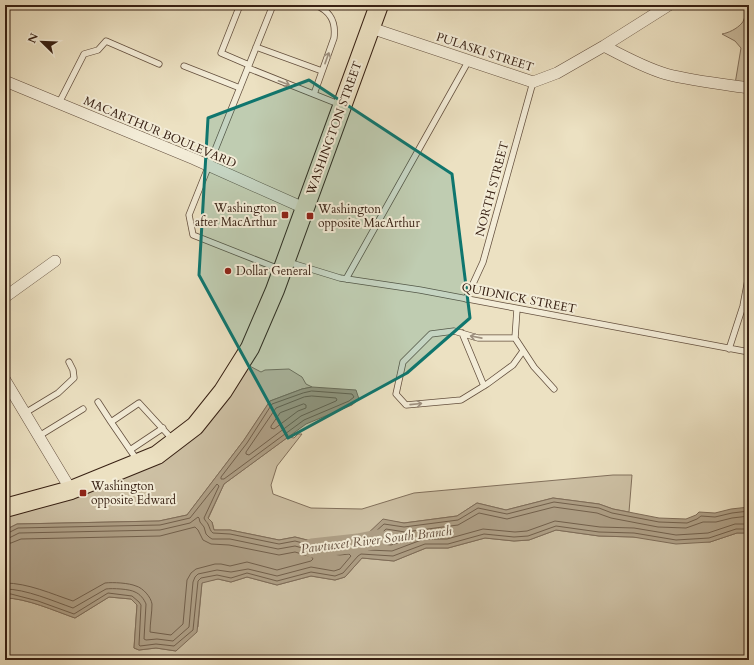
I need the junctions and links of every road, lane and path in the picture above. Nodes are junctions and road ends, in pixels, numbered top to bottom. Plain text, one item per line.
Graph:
1 (240, 5) edge
2 (273, 5) edge
3 (316, 5) edge
4 (379, 5) edge
5 (669, 5) edge
6 (371, 28) junction
7 (604, 46) junction
8 (256, 47) junction
9 (469, 60) junction
10 (159, 64) dead end
11 (184, 66) dead end
12 (248, 67) junction
13 (322, 71) junction
14 (6, 82) edge
15 (533, 82) junction
16 (240, 88) junction
17 (749, 88) edge
18 (314, 94) junction
19 (59, 103) junction
20 (343, 105) junction
21 (209, 165) junction
22 (304, 208) junction
23 (55, 261) dead end
24 (284, 266) junction
25 (749, 274) edge
26 (346, 279) junction
27 (5, 297) edge
28 (466, 299) junction
29 (517, 309) junction
30 (462, 333) junction
31 (515, 338) junction
32 (730, 349) junction
33 (523, 351) junction
34 (749, 352) edge
35 (69, 362) dead end
36 (5, 380) edge
37 (484, 386) junction
38 (554, 389) dead end
39 (98, 402) dead end
40 (83, 409) dead end
41 (25, 413) junction
42 (111, 422) junction
43 (169, 435) junction
44 (38, 436) junction
45 (134, 456) junction
46 (71, 490) junction
47 (5, 508) edge

1 - 12 lane
2 - 8 lane
13 -> 3 lane
4 - 6 main road, WASHINGTON STREET
5 - 7 street, PULASKI STREET
6 - 9 street, PULASKI STREET
6 - 20 main road, WASHINGTON STREET
7 - 15 street, PULASKI STREET
7 - 17 street
8 - 12 lane
8 - 13 lane
9 - 15 street, PULASKI STREET
9 - 26 lane
10 - 19 lane
11 - 16 lane
12 - 16 lane
12 -> 18 lane
13 - 18 lane
14 - 19 street, MACARTHUR BOULEVARD
15 - 28 lane, NORTH STREET
16 - 21 lane
18 - 20 lane
19 - 21 street, MACARTHUR BOULEVARD
20 - 22 main road, WASHINGTON STREET
21 - 22 street, MACARTHUR BOULEVARD
21 - 24 lane, QUIDNICK STREET
22 - 24 main road, WASHINGTON STREET
23 - 27 street
24 - 26 lane, QUIDNICK STREET
24 - 43 main road, WASHINGTON STREET
25 - 32 lane
26 - 28 lane, QUIDNICK STREET
28 - 29 lane, QUIDNICK STREET
29 - 31 lane
29 - 32 lane, QUIDNICK STREET
31 -> 30 lane
30 - 37 lane
30 -> 37 lane
31 - 33 lane
32 - 34 lane, QUIDNICK STREET
33 - 37 lane
33 - 38 lane
35 - 41 lane
36 - 41 street
39 - 42 lane
40 - 44 lane
41 - 44 street
42 - 43 lane
42 - 45 lane
43 - 45 main road, WASHINGTON STREET
44 - 46 street
45 - 46 main road, WASHINGTON STREET
46 - 47 main road, WASHINGTON STREET

